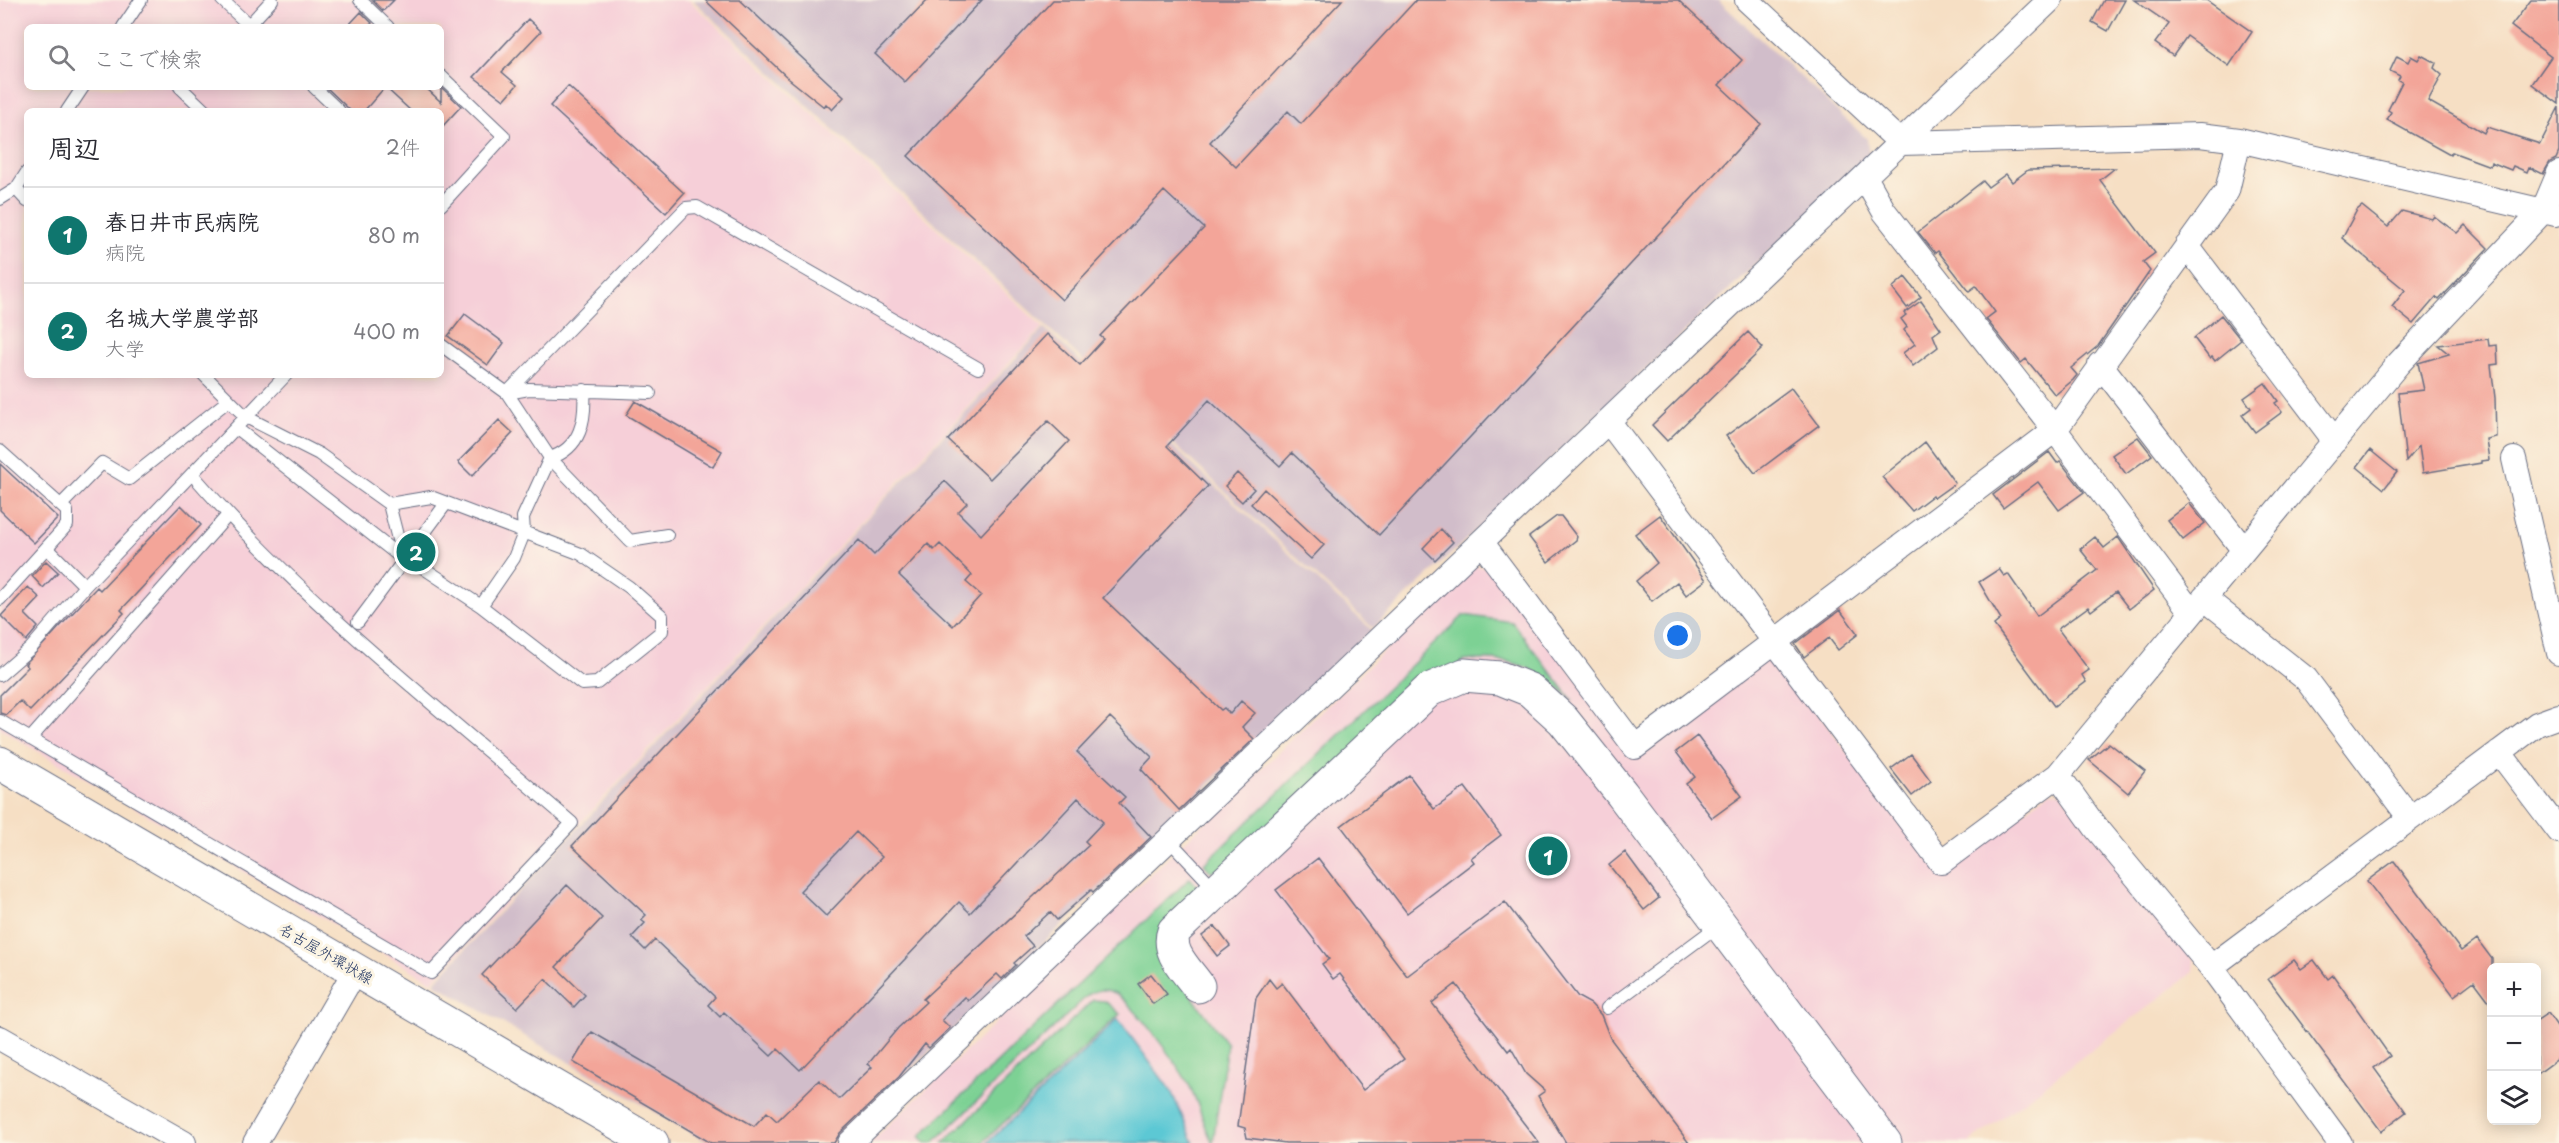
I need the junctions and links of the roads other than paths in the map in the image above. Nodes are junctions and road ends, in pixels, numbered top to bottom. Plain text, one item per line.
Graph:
1 (141, 0) edge
2 (222, 0) edge
3 (272, 0) edge
4 (360, 0) edge
5 (1747, 0) edge
6 (2050, 0) edge
7 (125, 24) edge
8 (248, 24) edge
9 (252, 24) edge
10 (385, 24) edge
11 (444, 79) edge
12 (81, 90) edge
13 (183, 90) edge
14 (317, 90) edge
15 (70, 108) edge
16 (202, 108) edge
17 (336, 108) edge
18 (2239, 140) junction
19 (1901, 143) junction
20 (2559, 173) edge
21 (24, 177) edge
22 (1865, 177) junction
23 (16, 189) junction
24 (24, 198) edge
25 (0, 199) edge
26 (444, 202) edge
27 (2551, 213) edge
28 (2187, 246) junction
29 (444, 347) edge
30 (2100, 364) junction
31 (978, 368) dead end
32 (207, 378) edge
33 (283, 378) edge
34 (584, 390) junction
35 (507, 393) junction
36 (650, 393) dead end
37 (230, 400) junction
38 (246, 417) junction
39 (1609, 422) junction
40 (236, 428) junction
41 (2055, 430) junction
42 (2335, 441) junction
43 (0, 451) edge
44 (550, 458) junction
45 (2514, 459) dead end
46 (192, 474) junction
47 (389, 504) junction
48 (445, 504) junction
49 (61, 505) junction
50 (228, 515) junction
51 (524, 533) junction
52 (667, 535) dead end
53 (1482, 543) junction
54 (47, 548) junction
55 (2243, 549) junction
56 (403, 559) junction
57 (85, 586) junction
58 (0, 599) edge
59 (480, 606) junction
60 (2198, 606) junction
61 (358, 622) dead end
62 (1774, 642) junction
63 (2559, 653) edge
64 (0, 675) edge
65 (2559, 716) edge
66 (0, 721) edge
67 (30, 739) junction
68 (2499, 752) junction
69 (0, 763) edge
70 (2058, 775) junction
71 (2410, 818) junction
72 (2559, 831) edge
73 (1169, 840) junction
74 (1218, 892) junction
75 (1720, 924) junction
76 (2211, 967) junction
77 (354, 971) junction
78 (1198, 986) dead end
79 (1607, 1008) dead end
80 (0, 1038) edge
81 (184, 1143) edge
82 (255, 1143) edge
83 (652, 1143) edge
84 (850, 1143) edge
85 (1885, 1143) edge
86 (2340, 1143) edge

1 - 7 lane
2 - 8 lane
3 - 9 lane
4 - 10 lane
5 - 19 street
6 - 19 street
11 - 26 lane
12 - 15 lane
13 - 16 lane
14 - 17 lane
18 - 19 street
18 - 27 street
18 - 28 street
19 - 22 street
20 - 27 street
21 - 23 lane
22 - 39 street
22 - 41 street
23 - 24 lane
23 - 25 lane
27 - 42 street
28 - 30 street
28 - 42 street
29 - 35 lane
30 - 41 street
30 - 55 street
31 - 35 lane
32 - 37 lane
33 - 38 lane
34 - 35 lane
34 - 36 lane
34 - 44 lane
35 - 44 lane
37 - 38 lane
37 - 49 lane
38 - 40 lane
38 - 47 lane
39 - 53 street
39 - 62 street
40 - 46 lane
40 - 56 lane
41 - 60 street
41 - 62 street
42 - 55 street
43 - 49 lane
44 - 51 lane
44 - 52 lane
45 - 63 street
46 - 50 lane
46 - 57 lane
47 - 48 lane
47 - 56 lane
48 - 51 lane
48 - 56 lane
49 - 54 lane
50 - 67 lane
50 - 67 lane
51 - 59 lane
51 - 59 lane
53 - 62 street
53 - 73 street
54 - 57 lane
54 - 58 lane
55 - 60 street
56 - 59 lane
56 - 61 lane
57 - 64 lane
60 - 70 street
60 - 71 street
62 - 70 street
65 - 68 street
66 - 67 lane
68 - 71 street
68 - 72 street
69 - 77 street, 名古屋外環状線
70 - 76 street
71 - 76 street
73 - 74 lane
73 - 84 street
74 - 75 street
74 - 78 street
75 - 79 lane
75 - 85 street
76 - 86 street
77 - 82 street
77 - 83 street, 名古屋外環状線
80 - 81 street

